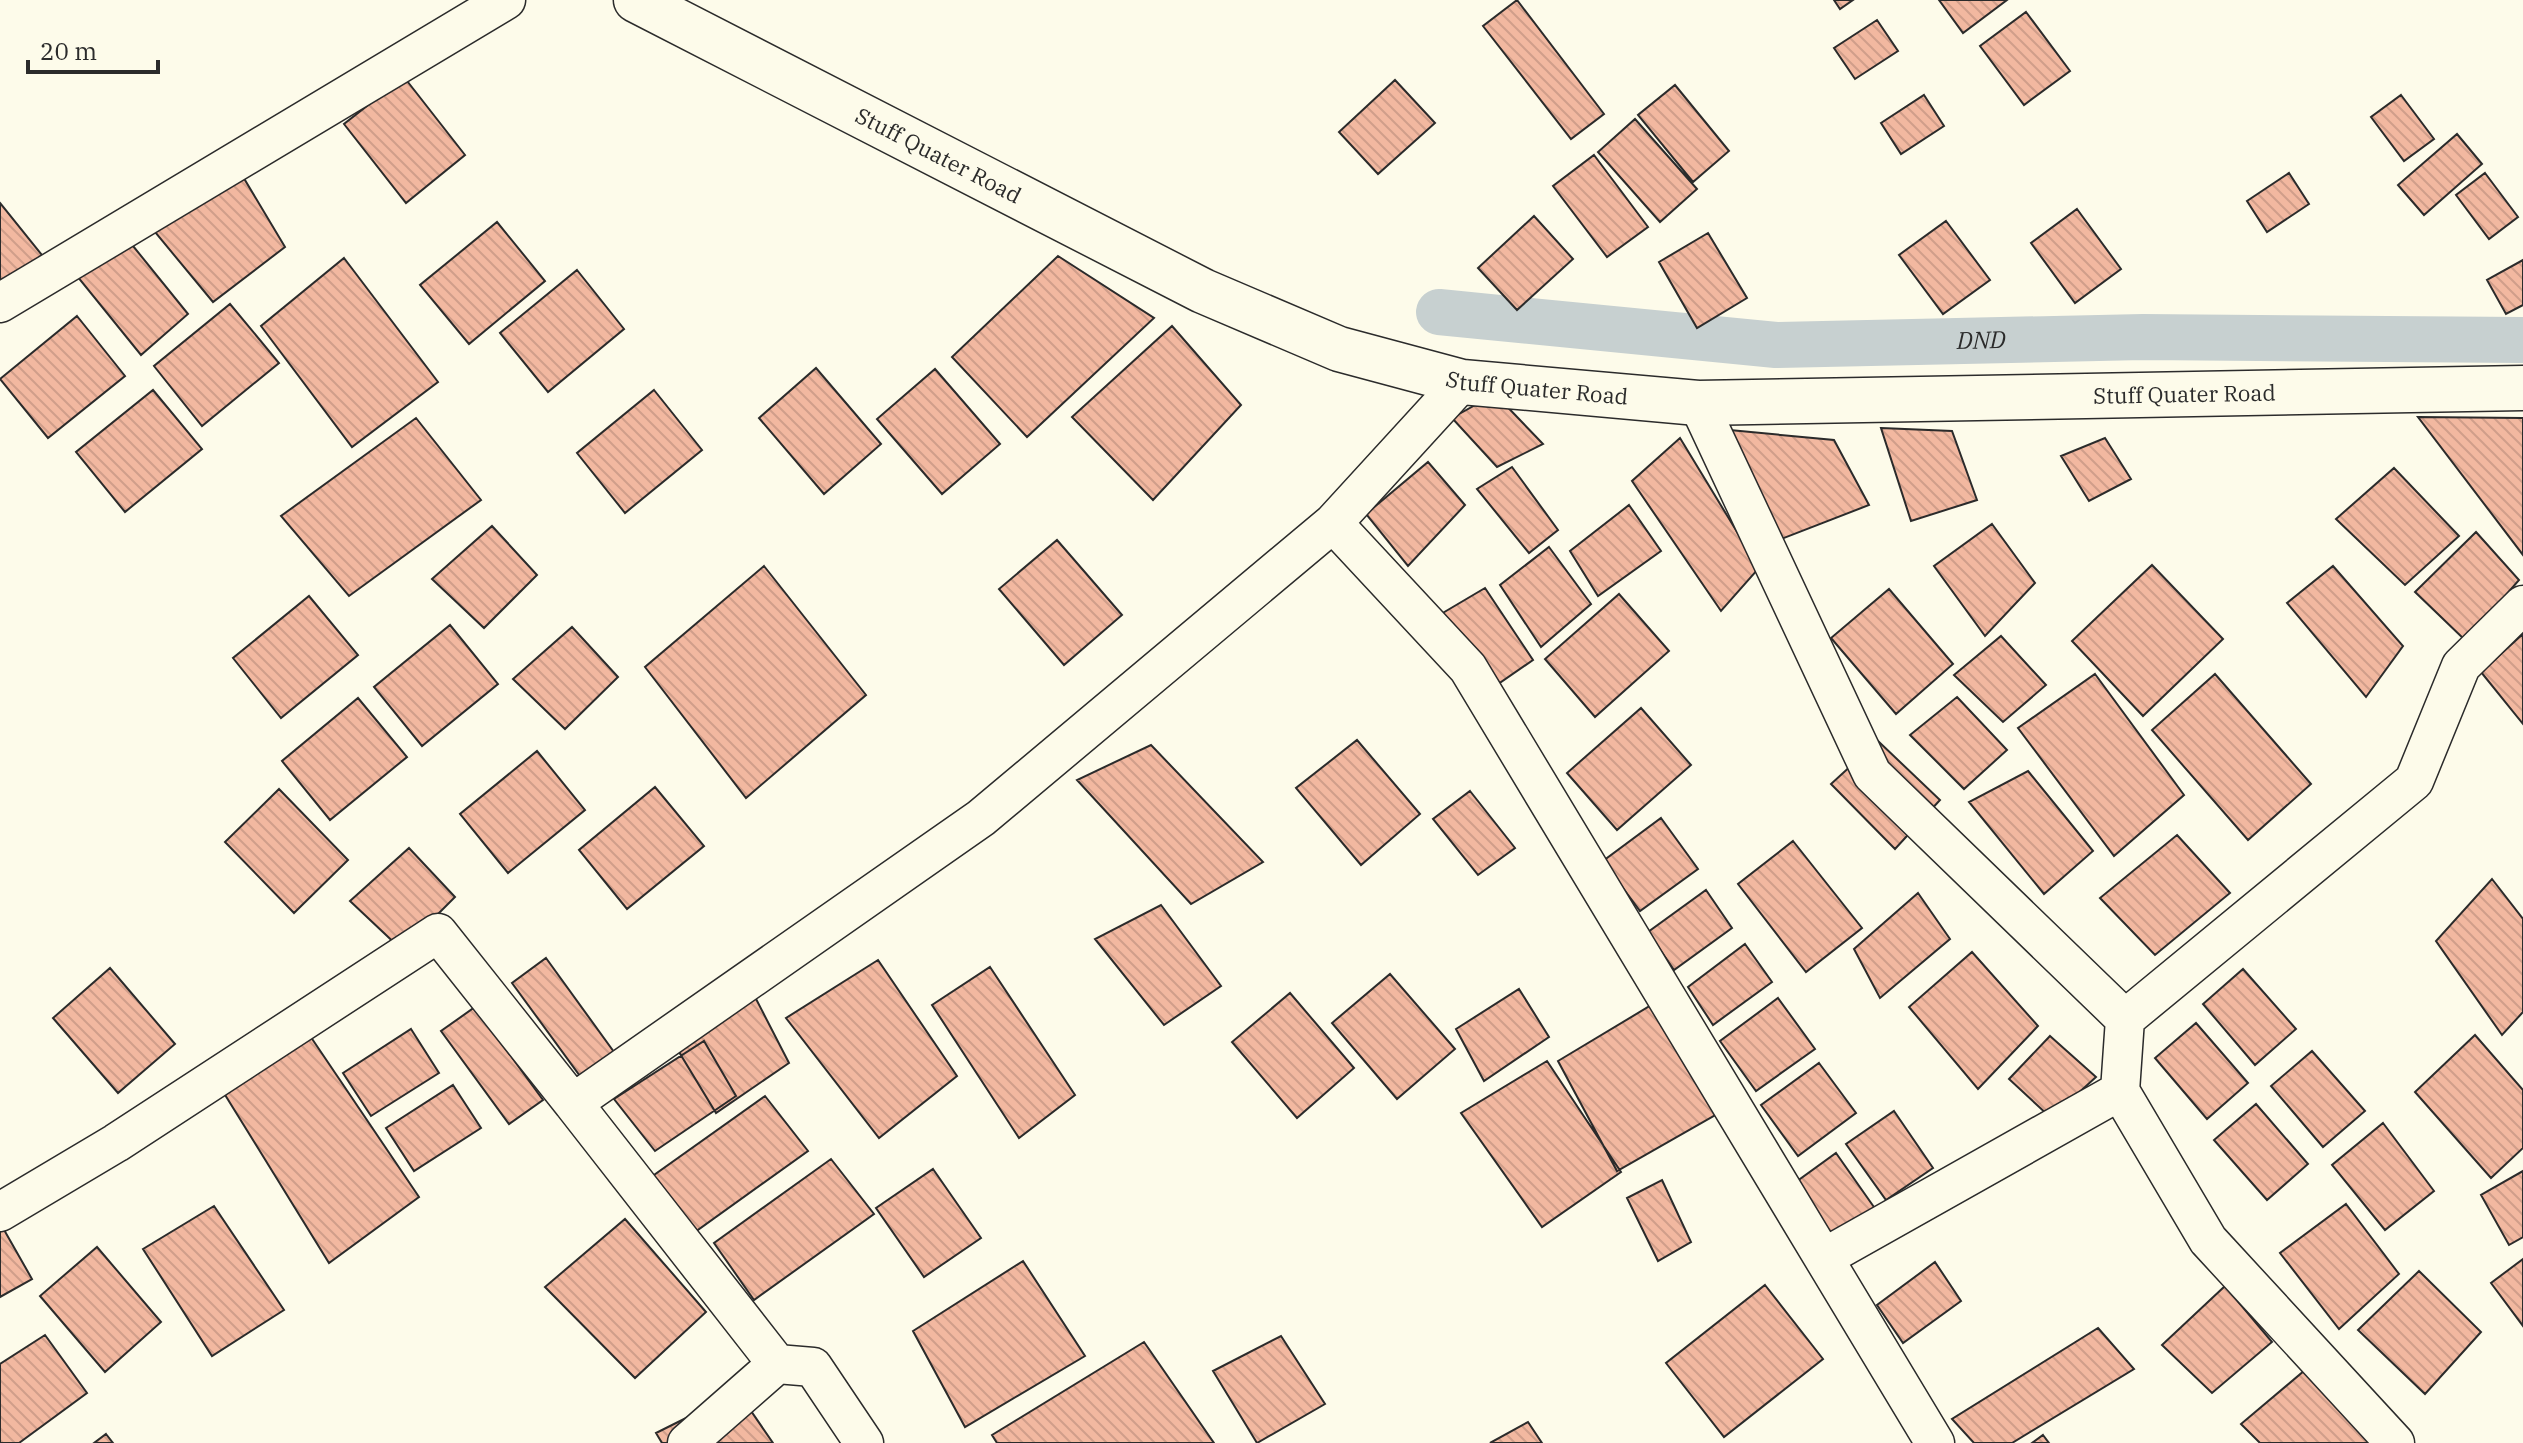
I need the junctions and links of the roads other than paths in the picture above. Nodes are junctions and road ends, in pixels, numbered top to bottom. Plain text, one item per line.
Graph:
1 (506, 0) edge
2 (636, 0) edge
3 (0, 303) edge
4 (1462, 382) junction
5 (2523, 388) edge
6 (1698, 403) junction
7 (1333, 523) junction
8 (2523, 605) edge
9 (2125, 1019) junction
10 (2120, 1091) junction
11 (573, 1103) junction
12 (0, 1212) edge
13 (1825, 1257) junction
14 (777, 1364) junction
15 (687, 1443) edge
16 (864, 1443) edge
17 (1935, 1443) edge
18 (2395, 1443) edge

1 - 3 street
2 - 4 street, Stuff Quater Road
4 - 6 street, Stuff Quater Road
4 - 7 street
5 - 6 street, Stuff Quater Road
6 - 9 street
7 - 11 street
7 - 13 street
8 - 9 street
9 - 10 street
10 - 13 street
10 - 18 street
11 - 12 street
11 - 14 street
13 - 17 street
14 - 15 street
14 - 16 street

